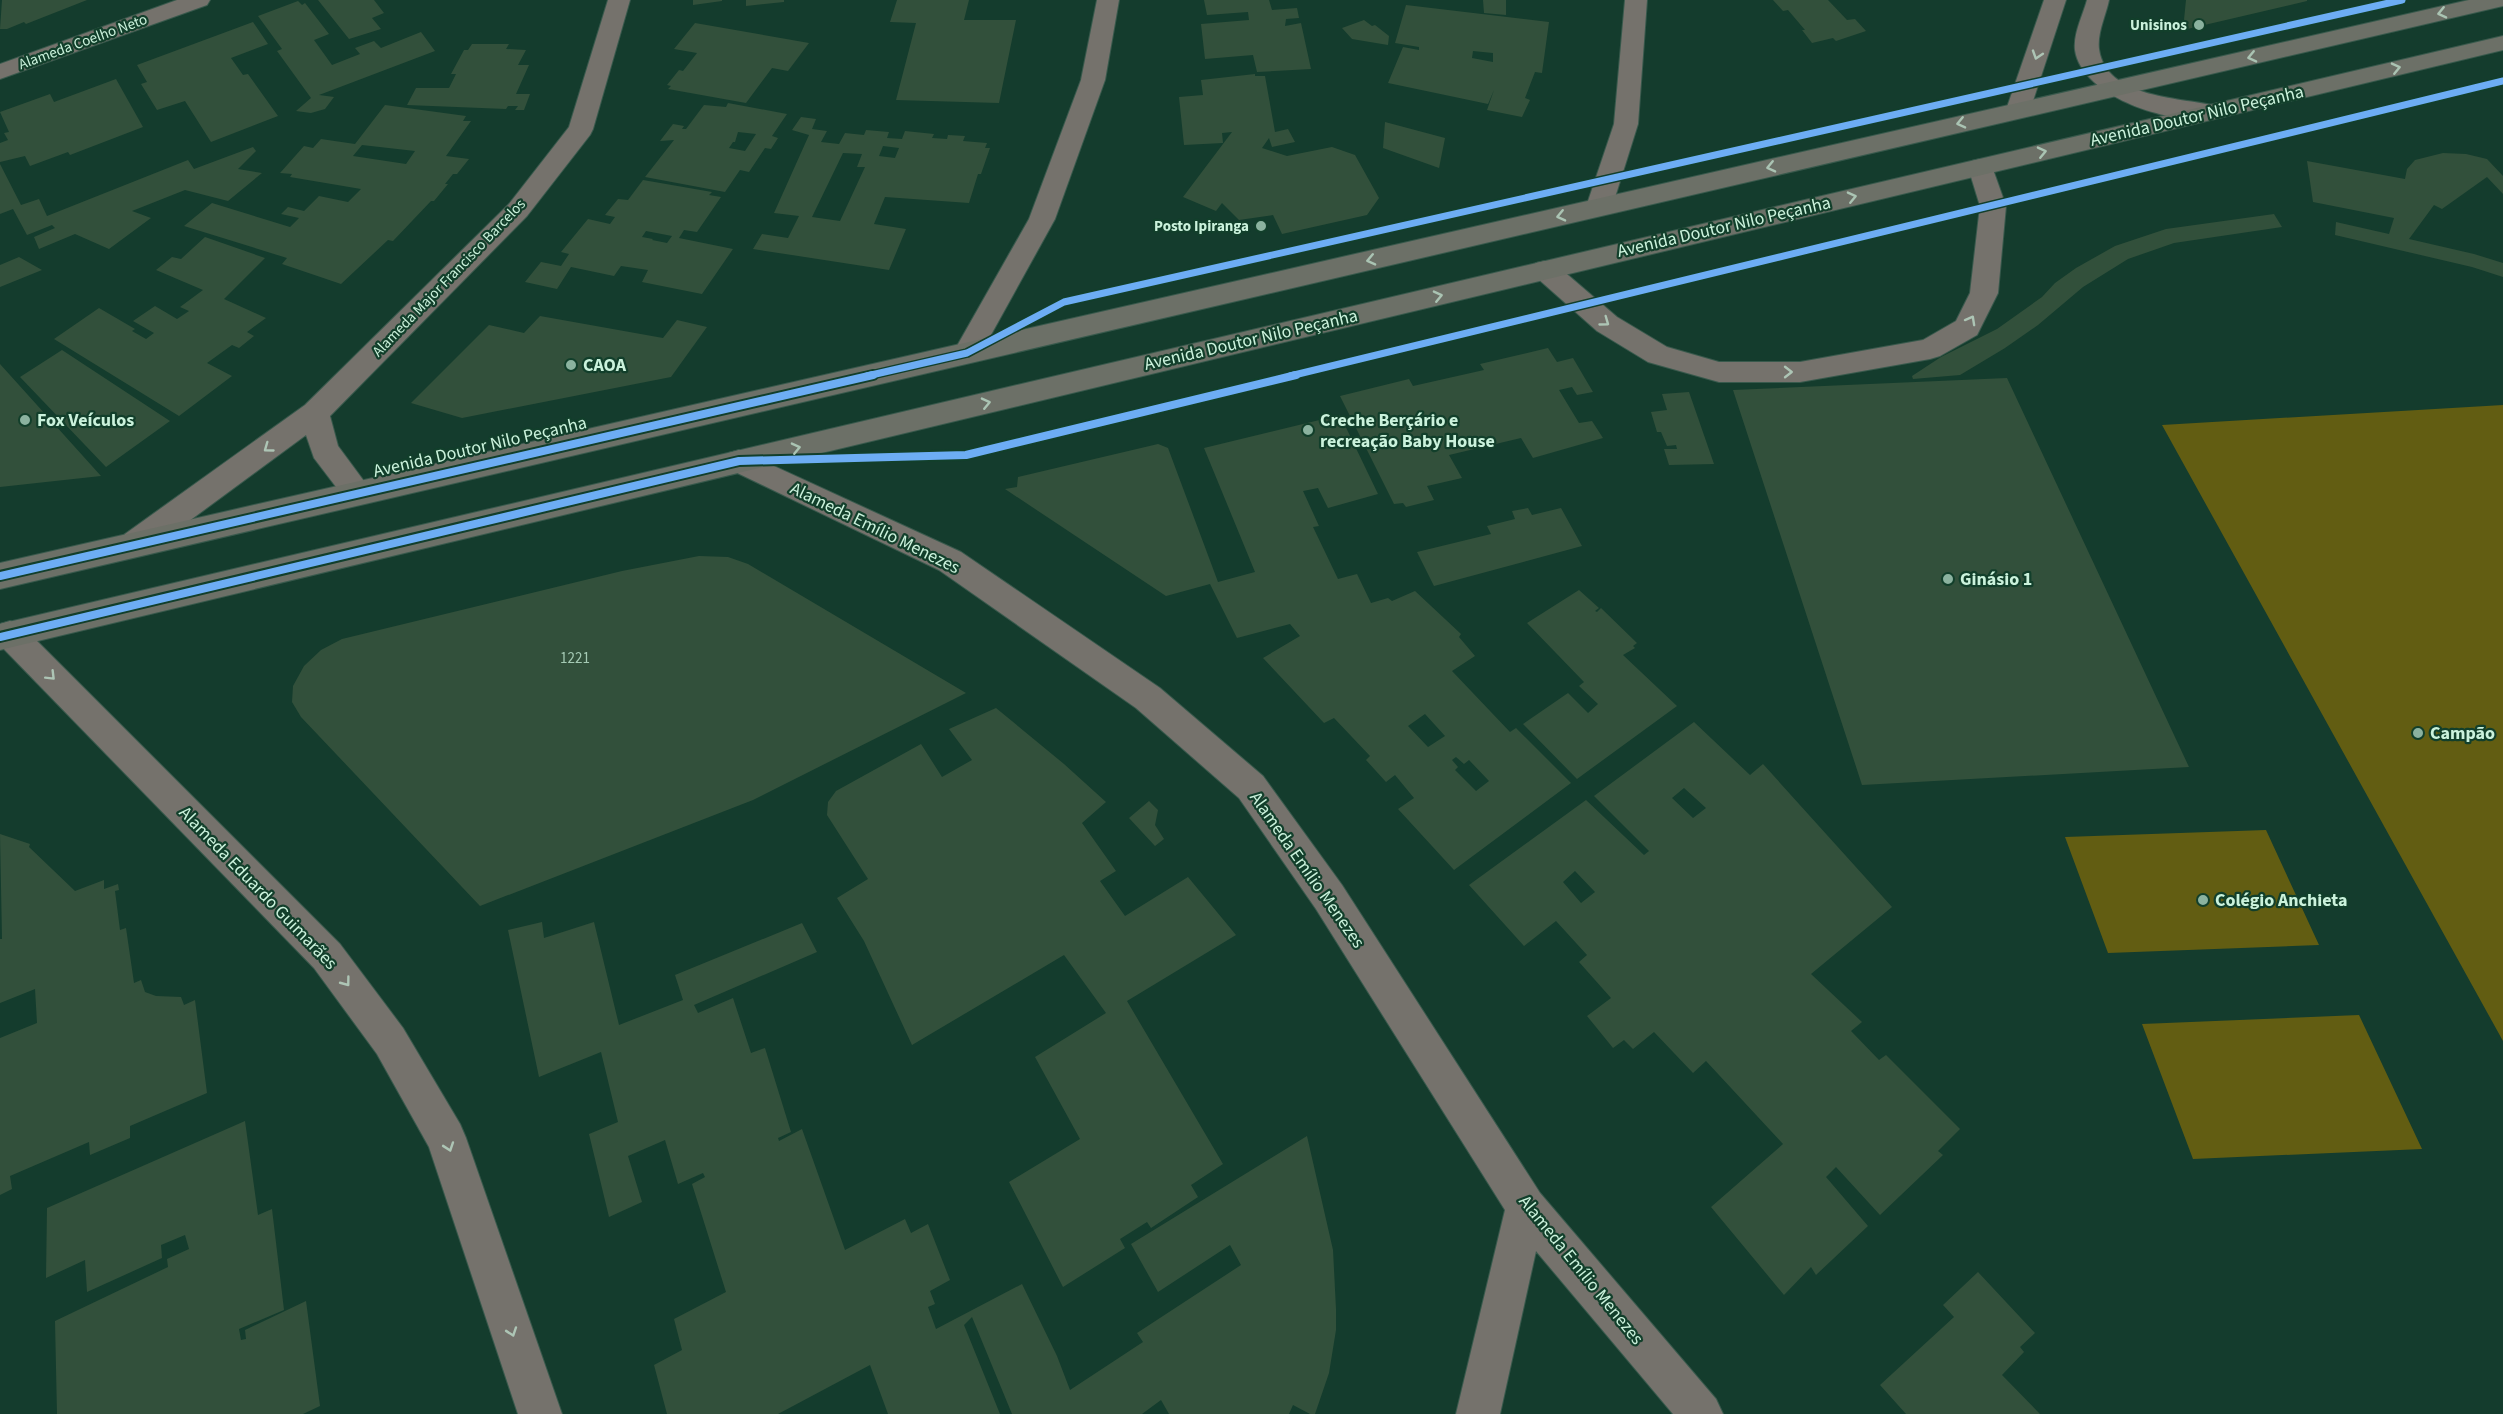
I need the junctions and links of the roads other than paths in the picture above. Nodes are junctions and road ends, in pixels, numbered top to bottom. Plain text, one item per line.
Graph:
1 (199, 0) edge
2 (620, 0) edge
3 (1108, 0) edge
4 (1636, 0) edge
5 (2055, 0) edge
6 (2098, 0) edge
7 (2499, 0) edge
8 (2503, 43) edge
9 (0, 72) edge
10 (2117, 88) junction
11 (2018, 110) junction
12 (2211, 112) junction
13 (1981, 166) junction
14 (1599, 207) junction
15 (1545, 270) junction
16 (967, 353) junction
17 (315, 413) junction
18 (739, 461) junction
19 (357, 492) junction
20 (136, 543) junction
21 (0, 576) edge
22 (5, 635) edge
23 (1526, 1207) junction
24 (540, 1414) edge
25 (1478, 1414) edge
26 (1701, 1414) edge

1 - 9 street, Alameda Coelho Neto
2 - 17 street, Alameda Major Francisco Barcelos
3 - 16 street
4 - 14 street
5 -> 11 street
6 - 10 street
7 -> 10 main road, Avenida Doutor Nilo Peçanha
12 -> 8 main road, Avenida Doutor Nilo Peçanha
10 - 11 main road, Avenida Doutor Nilo Peçanha
10 - 12 street
11 -> 14 main road, Avenida Doutor Nilo Peçanha
13 -> 12 main road, Avenida Doutor Nilo Peçanha
15 -> 13 main road, Avenida Doutor Nilo Peçanha
15 -> 13 street
14 -> 16 main road, Avenida Doutor Nilo Peçanha
18 -> 15 main road, Avenida Doutor Nilo Peçanha
16 - 19 main road, Avenida Doutor Nilo Peçanha
17 - 19 street
17 -> 20 street, Alameda Major Francisco Barcelos
18 - 22 main road, Avenida Doutor Nilo Peçanha
18 - 23 street, Alameda Emílio Menezes
19 - 20 main road, Avenida Doutor Nilo Peçanha
20 - 21 main road, Avenida Doutor Nilo Peçanha
22 -> 24 street, Alameda Eduardo Guimarães
23 - 25 street
23 - 26 street, Alameda Emílio Menezes

